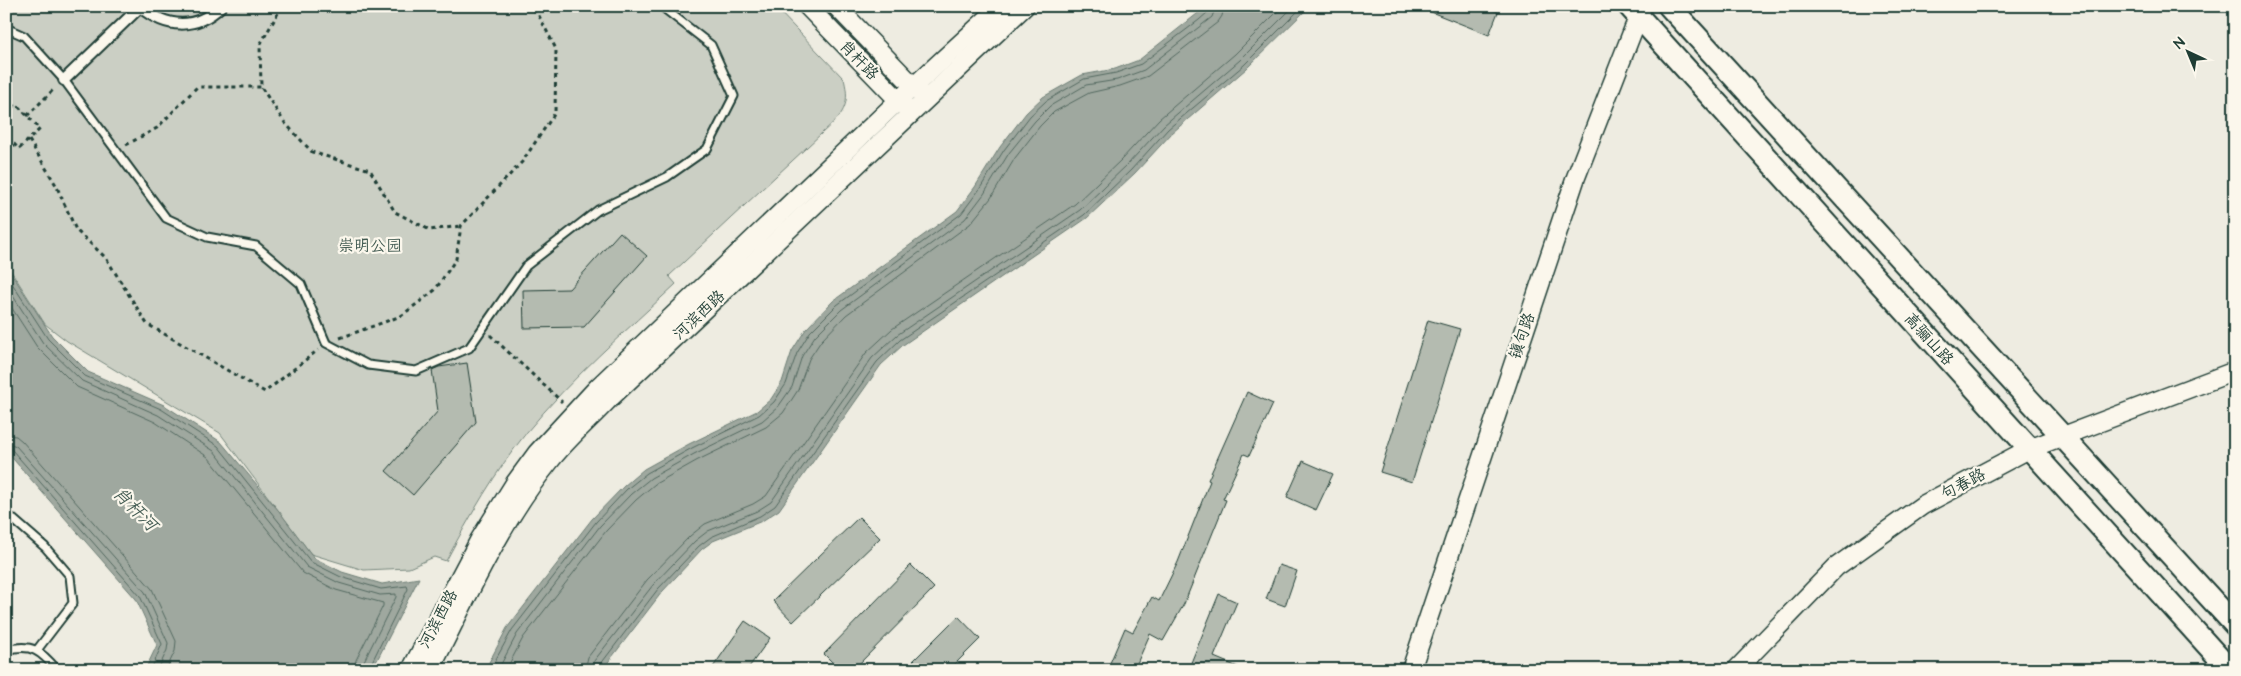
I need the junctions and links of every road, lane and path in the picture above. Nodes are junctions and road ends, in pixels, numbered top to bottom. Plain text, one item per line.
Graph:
1 (139, 6) edge
2 (222, 6) edge
3 (282, 6) edge
4 (527, 6) edge
5 (661, 6) edge
6 (807, 6) edge
7 (836, 6) edge
8 (1001, 6) edge
9 (1026, 6) edge
10 (1670, 6) edge
11 (1637, 10) edge
12 (6, 28) edge
13 (64, 80) junction
14 (261, 87) junction
15 (914, 87) junction
16 (899, 100) junction
17 (926, 100) junction
18 (6, 112) edge
19 (912, 113) junction
20 (27, 116) junction
21 (6, 136) edge
22 (29, 140) junction
23 (116, 150) junction
24 (461, 226) junction
25 (484, 329) junction
26 (326, 343) junction
27 (2235, 371) edge
28 (574, 413) junction
29 (2063, 436) junction
30 (2029, 449) junction
31 (6, 513) edge
32 (2235, 625) edge
33 (6, 650) edge
34 (36, 650) junction
35 (57, 670) edge
36 (412, 670) edge
37 (430, 670) edge
38 (1411, 670) edge
39 (1736, 670) edge
40 (2230, 670) edge

1 - 2 street
1 - 13 street
3 - 14 path
4 - 24 path
5 - 25 lane
6 - 16 street, 肖杆路
7 - 15 street, 肖杆路
8 - 15 street, 河滨西路
9 - 17 street, 河滨西路
10 - 29 main road, 高骊山路
11 - 30 main road, 高骊山路
11 - 38 street, 镇句路
12 - 13 lane
13 - 20 path
13 - 23 lane
14 - 23 path
14 - 24 path
15 - 16 street, 河滨西路
15 - 17 street, 肖杆路
16 - 19 street, 肖杆路
16 - 28 street, 河滨西路
17 - 19 street, 河滨西路
18 - 20 path
19 - 37 street, 河滨西路
20 - 22 path
21 - 22 path
22 - 26 path
23 - 26 lane
24 - 26 path
25 - 26 lane
25 - 28 path
27 - 29 street, 句春路
28 - 36 street, 河滨西路
29 - 30 street, 句春路
29 - 32 main road, 高骊山路
30 - 39 street, 句春路
30 - 40 main road, 高骊山路
31 - 34 lane
33 - 34 lane
34 - 35 lane

